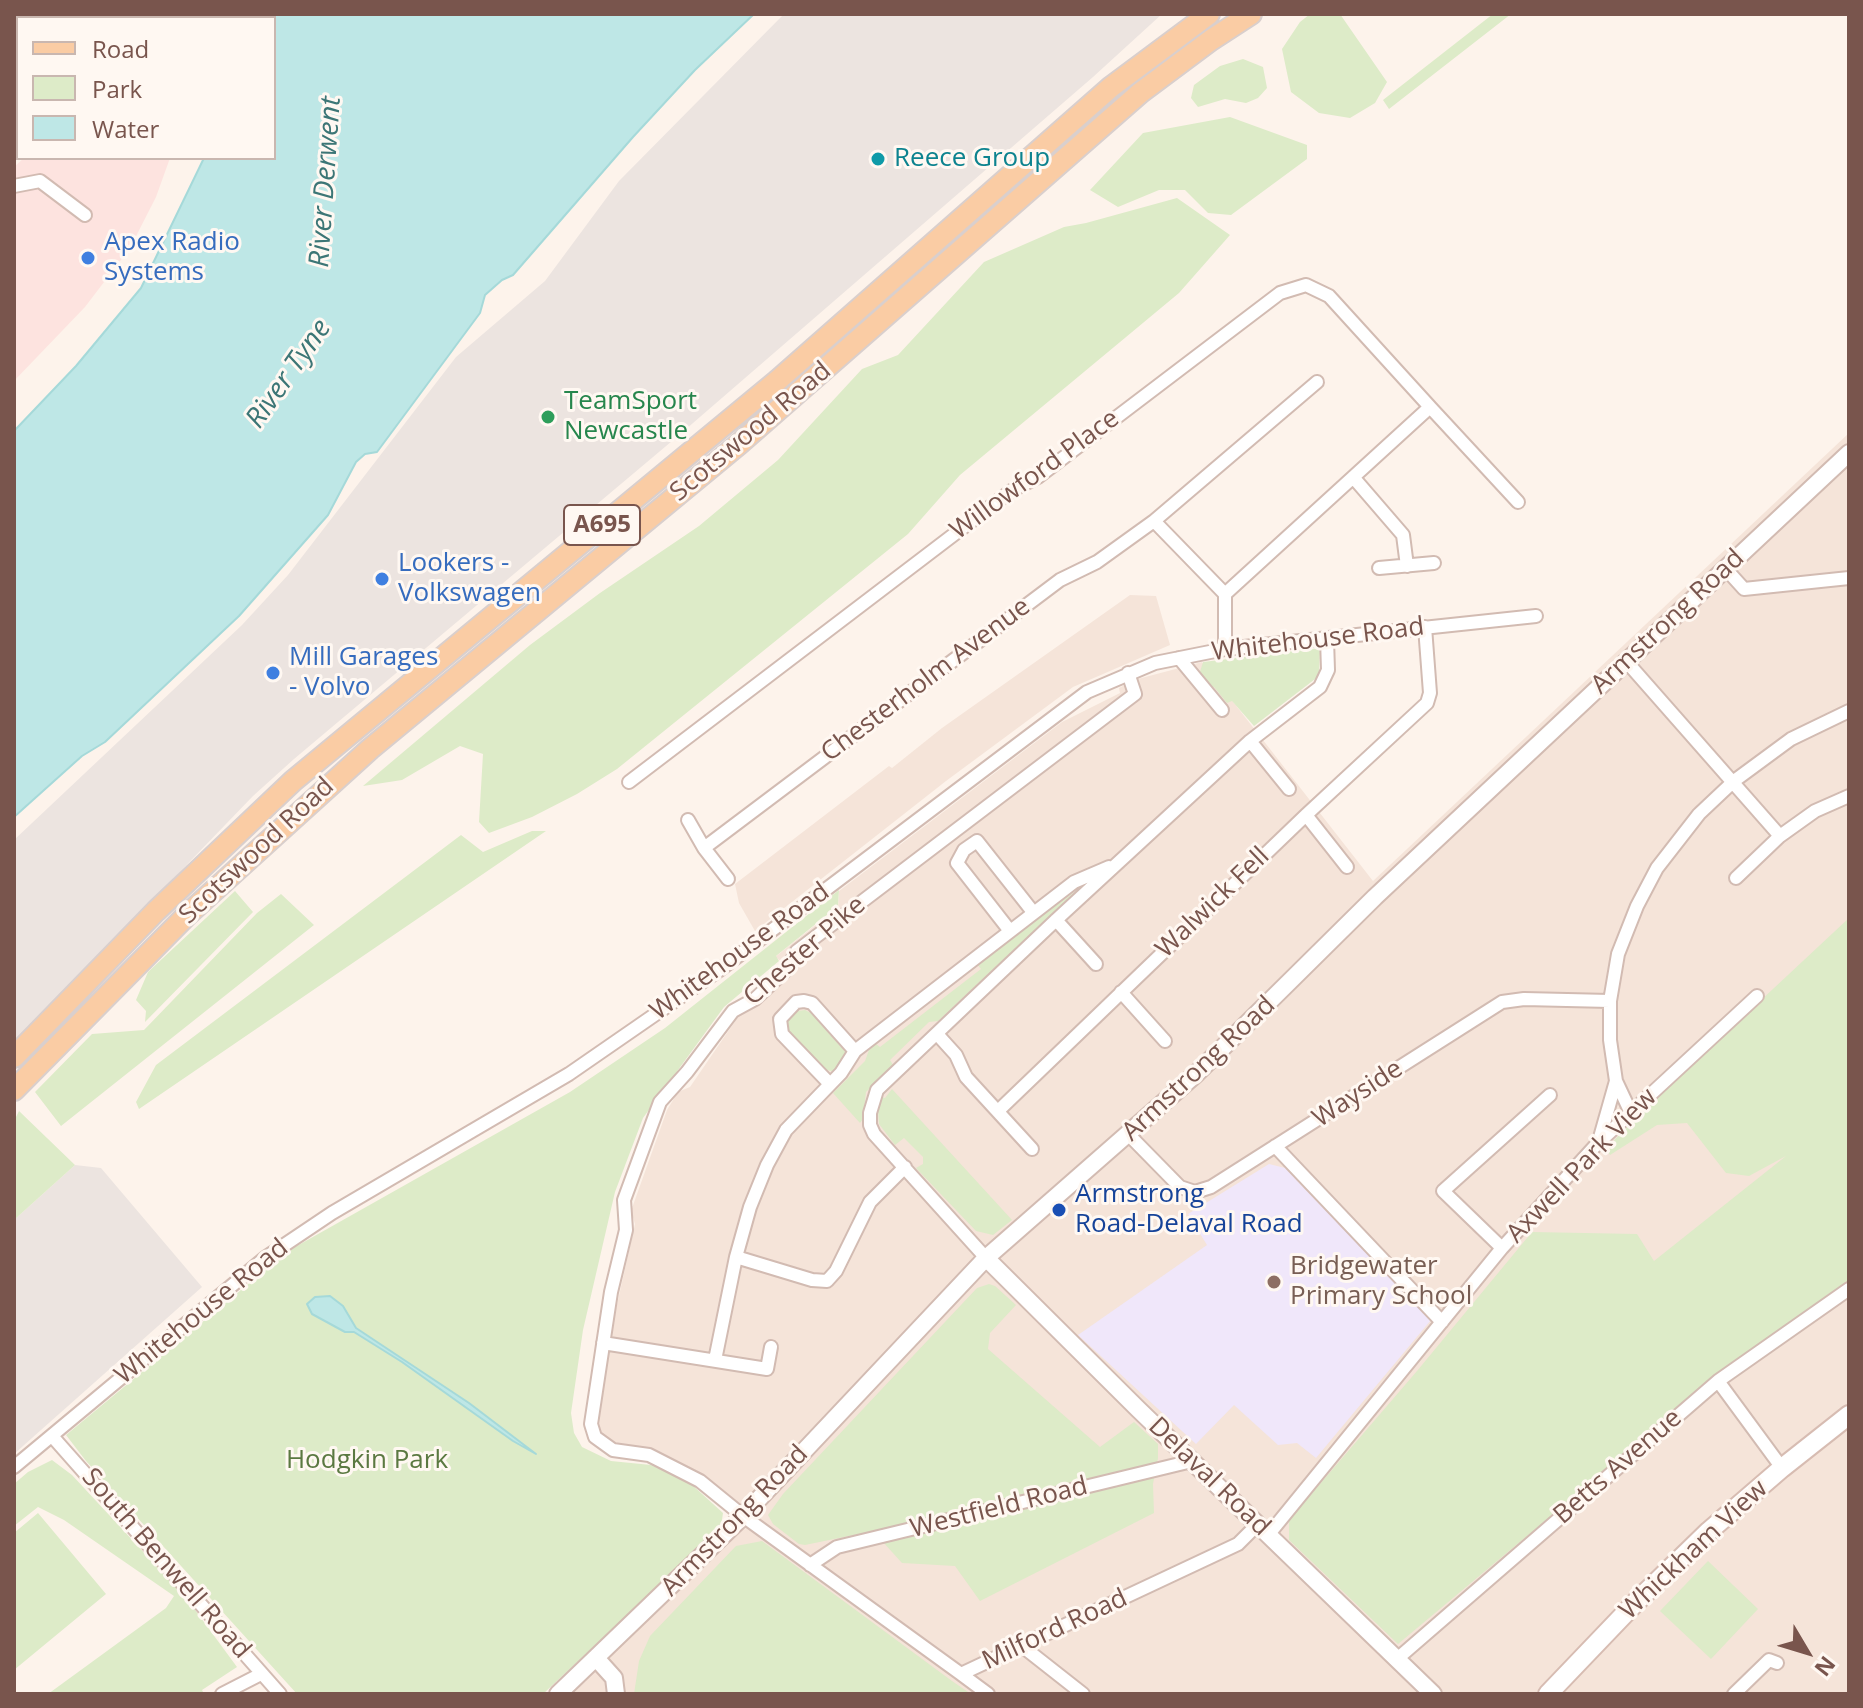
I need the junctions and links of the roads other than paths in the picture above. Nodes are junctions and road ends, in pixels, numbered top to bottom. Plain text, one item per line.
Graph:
1 (1209, 14) edge
2 (1251, 14) edge
3 (14, 186) edge
4 (85, 215) dead end
5 (1317, 382) dead end
6 (1430, 407) junction
7 (1849, 453) edge
8 (1353, 477) junction
9 (1518, 502) dead end
10 (1154, 521) junction
11 (1434, 563) dead end
12 (1407, 566) junction
13 (1379, 568) dead end
14 (1725, 568) junction
15 (1849, 578) edge
16 (1225, 594) junction
17 (1536, 616) dead end
18 (1425, 627) junction
19 (1327, 639) junction
20 (1225, 649) junction
21 (1179, 658) junction
22 (1626, 661) junction
23 (1128, 673) junction
24 (1222, 710) dead end
25 (1849, 711) edge
26 (1250, 741) junction
27 (1734, 781) junction
28 (629, 782) dead end
29 (1289, 789) dead end
30 (1849, 796) edge
31 (1308, 813) junction
32 (688, 820) dead end
33 (1780, 836) junction
34 (704, 848) junction
35 (1120, 863) junction
36 (1347, 867) dead end
37 (1736, 878) dead end
38 (728, 879) dead end
39 (1033, 912) junction
40 (1056, 920) junction
41 (1010, 931) junction
42 (1096, 964) dead end
43 (1121, 992) junction
44 (1757, 996) dead end
45 (1610, 1001) junction
46 (937, 1034) junction
47 (1165, 1041) dead end
48 (855, 1051) junction
49 (14, 1057) edge
50 (1616, 1081) junction
51 (829, 1083) junction
52 (14, 1090) edge
53 (1550, 1095) dead end
54 (998, 1111) junction
55 (1631, 1113) junction
56 (1129, 1135) junction
57 (1597, 1144) junction
58 (1275, 1146) junction
59 (1032, 1149) dead end
60 (905, 1167) junction
61 (1502, 1248) junction
62 (736, 1257) junction
63 (986, 1258) junction
64 (1849, 1289) edge
65 (1442, 1322) junction
66 (603, 1343) junction
67 (771, 1347) dead end
68 (715, 1360) junction
69 (1718, 1381) junction
70 (1849, 1415) edge
71 (52, 1436) junction
72 (1192, 1461) junction
73 (14, 1467) edge
74 (1782, 1468) junction
75 (743, 1516) junction
76 (1263, 1529) junction
77 (810, 1565) junction
78 (1022, 1646) junction
79 (596, 1658) junction
80 (1397, 1659) junction
81 (1777, 1663) dead end
82 (261, 1674) junction
83 (961, 1674) junction
84 (222, 1694) edge
85 (280, 1694) edge
86 (558, 1694) edge
87 (616, 1694) edge
88 (988, 1694) edge
89 (1083, 1694) edge
90 (1433, 1694) edge
91 (1548, 1694) edge
92 (1734, 1694) edge

1 - 49 main road, Scotswood Road / A695
2 - 52 main road, Scotswood Road / A695
3 - 4 street
5 - 10 street, Chesterholm Avenue
6 - 8 street
6 - 9 street, Willowford Place
6 - 28 street, Willowford Place
7 - 14 street, Armstrong Road
8 - 12 street
8 - 16 street
10 - 16 street
10 - 34 street, Chesterholm Avenue
11 - 12 street
12 - 13 street
14 - 15 street
14 - 22 street, Armstrong Road
16 - 20 street
17 - 18 street, Whitehouse Road
18 - 19 street, Whitehouse Road
18 - 31 street, Walwick Fell
19 - 20 street, Whitehouse Road
19 - 26 street
20 - 21 street, Whitehouse Road
21 - 23 street, Whitehouse Road
21 - 24 street
22 - 27 street
22 - 56 street, Armstrong Road
23 - 66 street, Chester Pike
23 - 71 street, Whitehouse Road
25 - 27 street
26 - 29 street
26 - 35 street
27 - 33 street
27 - 45 street
30 - 33 street
31 - 36 street
31 - 43 street, Walwick Fell
32 - 34 street
33 - 37 street
34 - 38 street
35 - 39 street
35 - 40 street
39 - 41 street
39 - 41 street
40 - 42 street
40 - 46 street
41 - 48 street
43 - 47 street
43 - 54 street, Walwick Fell
44 - 55 street, Axwell Park View
45 - 50 street
45 - 58 street, Wayside
46 - 54 street
46 - 60 street
48 - 51 street
48 - 51 street
50 - 55 street
50 - 57 street
51 - 62 street
53 - 61 street
54 - 59 street
55 - 57 street, Axwell Park View
56 - 58 street, Wayside
56 - 63 street, Armstrong Road
57 - 61 street, Axwell Park View
58 - 65 street
60 - 62 street
60 - 63 street
61 - 65 street, Axwell Park View
62 - 68 street
63 - 72 street, Delaval Road
63 - 75 street, Armstrong Road
64 - 69 street, Betts Avenue
65 - 76 street, Axwell Park View
66 - 68 street
66 - 75 street, Chester Pike
67 - 68 street
69 - 74 street
69 - 80 street, Betts Avenue
70 - 74 main road, Whickham View
71 - 73 street, Whitehouse Road
71 - 82 street, South Benwell Road
72 - 76 street, Delaval Road
72 - 77 street, Westfield Road
74 - 91 main road, Whickham View
75 - 77 street, Milford Road
75 - 79 street, Armstrong Road
76 - 78 street, Milford Road
76 - 80 street, Delaval Road
77 - 83 street, Milford Road
78 - 83 street, Milford Road
78 - 89 street
79 - 86 street, Armstrong Road
79 - 87 street
80 - 90 street, Delaval Road
81 - 92 street
82 - 84 street
82 - 85 street, South Benwell Road
83 - 88 street

